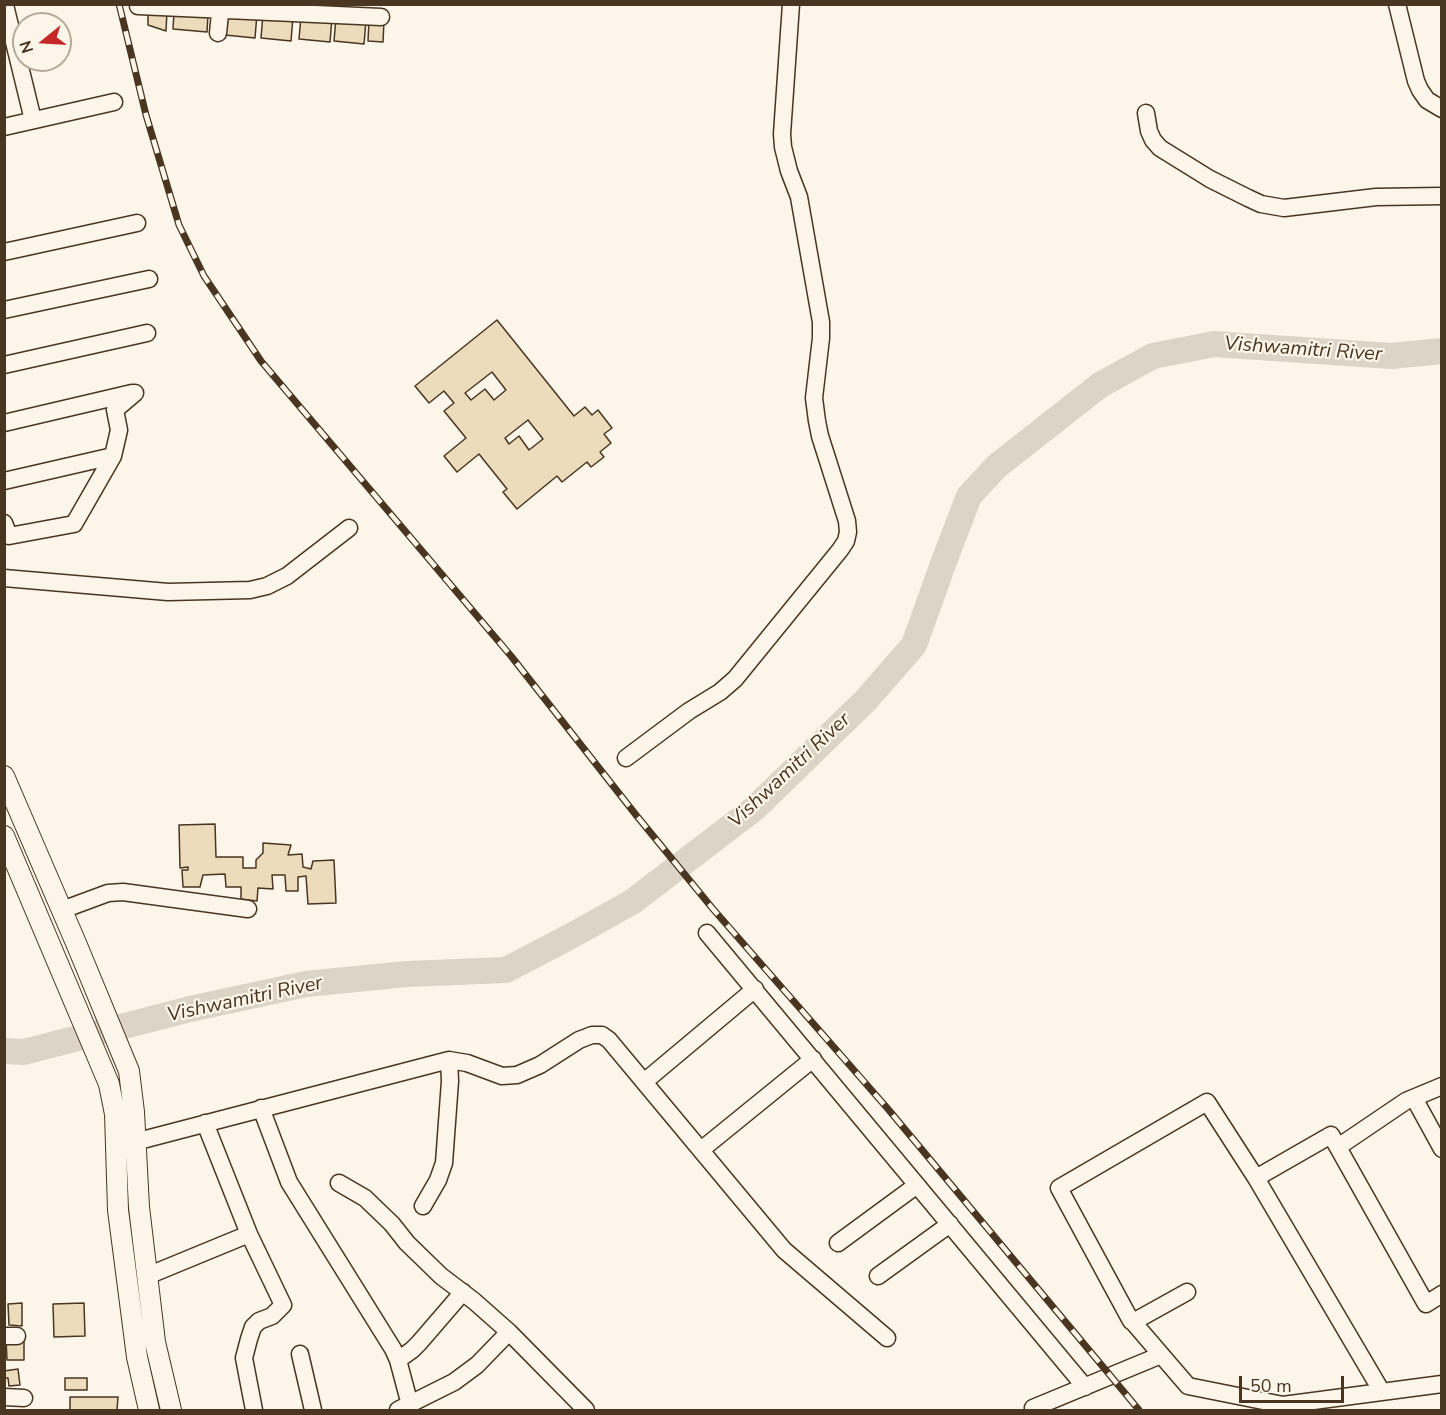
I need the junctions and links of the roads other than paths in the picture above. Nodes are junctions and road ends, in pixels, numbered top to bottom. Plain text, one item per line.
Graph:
1 (791, 4) edge
2 (1397, 4) edge
3 (5, 5) edge
4 (138, 6) dead end
5 (221, 8) edge
6 (381, 17) dead end
7 (218, 33) dead end
8 (114, 102) dead end
9 (1442, 109) edge
10 (1146, 112) dead end
11 (33, 120) junction
12 (4, 127) edge
13 (1442, 196) edge
14 (137, 223) dead end
15 (4, 252) edge
16 (149, 279) dead end
17 (4, 310) edge
18 (147, 333) dead end
19 (4, 365) edge
20 (4, 423) edge
21 (112, 456) junction
22 (4, 481) edge
23 (4, 523) edge
24 (349, 528) dead end
25 (4, 578) edge
26 (626, 758) dead end
27 (4, 776) edge
28 (4, 836) edge
29 (248, 909) dead end
30 (62, 910) junction
31 (708, 933) dead end
32 (755, 989) junction
33 (813, 1059) junction
34 (449, 1060) junction
35 (644, 1082) junction
36 (1442, 1086) edge
37 (1414, 1098) junction
38 (261, 1108) junction
39 (205, 1124) junction
40 (136, 1141) junction
41 (116, 1147) junction
42 (1338, 1147) junction
43 (1442, 1149) edge
44 (701, 1150) junction
45 (1256, 1178) junction
46 (339, 1183) dead end
47 (917, 1185) junction
48 (423, 1206) dead end
49 (950, 1224) junction
50 (249, 1234) junction
51 (838, 1243) dead end
52 (147, 1276) junction
53 (878, 1276) dead end
54 (463, 1292) junction
55 (1187, 1292) dead end
56 (1442, 1294) edge
57 (1133, 1322) junction
58 (509, 1332) junction
59 (887, 1338) dead end
60 (300, 1354) dead end
61 (1161, 1354) junction
62 (398, 1360) junction
63 (1442, 1384) edge
64 (1085, 1387) junction
65 (1382, 1392) junction
66 (4, 1397) edge
67 (24, 1398) dead end
68 (404, 1408) edge
69 (149, 1410) edge
70 (171, 1410) edge
71 (254, 1410) edge
72 (313, 1410) edge
73 (586, 1410) edge
74 (1031, 1410) edge

1 - 26 street
2 - 9 street
3 - 11 street
4 - 5 street
5 - 6 street
5 - 7 street
8 - 11 street
10 - 13 street
11 - 12 street
14 - 15 street
16 - 17 street
18 - 19 street
20 - 21 street
21 - 22 street
21 - 23 street
24 - 25 street
27 - 30 main road
28 - 41 main road
29 - 30 street
30 - 40 main road
31 - 32 street
32 - 33 street
32 - 35 street
33 - 44 street
33 - 47 street
34 - 35 street
34 - 38 street
34 - 48 street
35 - 44 street
36 - 37 street
37 - 42 street
37 - 43 street
38 - 39 street
38 - 62 street
39 - 40 street
39 - 50 street
40 - 41 street
40 - 52 main road
41 - 69 main road
42 - 45 street
42 - 56 street
44 - 59 street
45 - 57 street
45 - 65 street
46 - 54 street
47 - 49 street
47 - 51 street
49 - 53 street
49 - 64 street
50 - 52 street
50 - 71 street
52 - 70 main road
54 - 58 street
54 - 62 street
55 - 57 street
57 - 61 street
58 - 68 street
58 - 73 street
60 - 72 street
61 - 64 street
61 - 65 street
62 - 68 street
63 - 65 street
64 - 74 street
66 - 67 street

